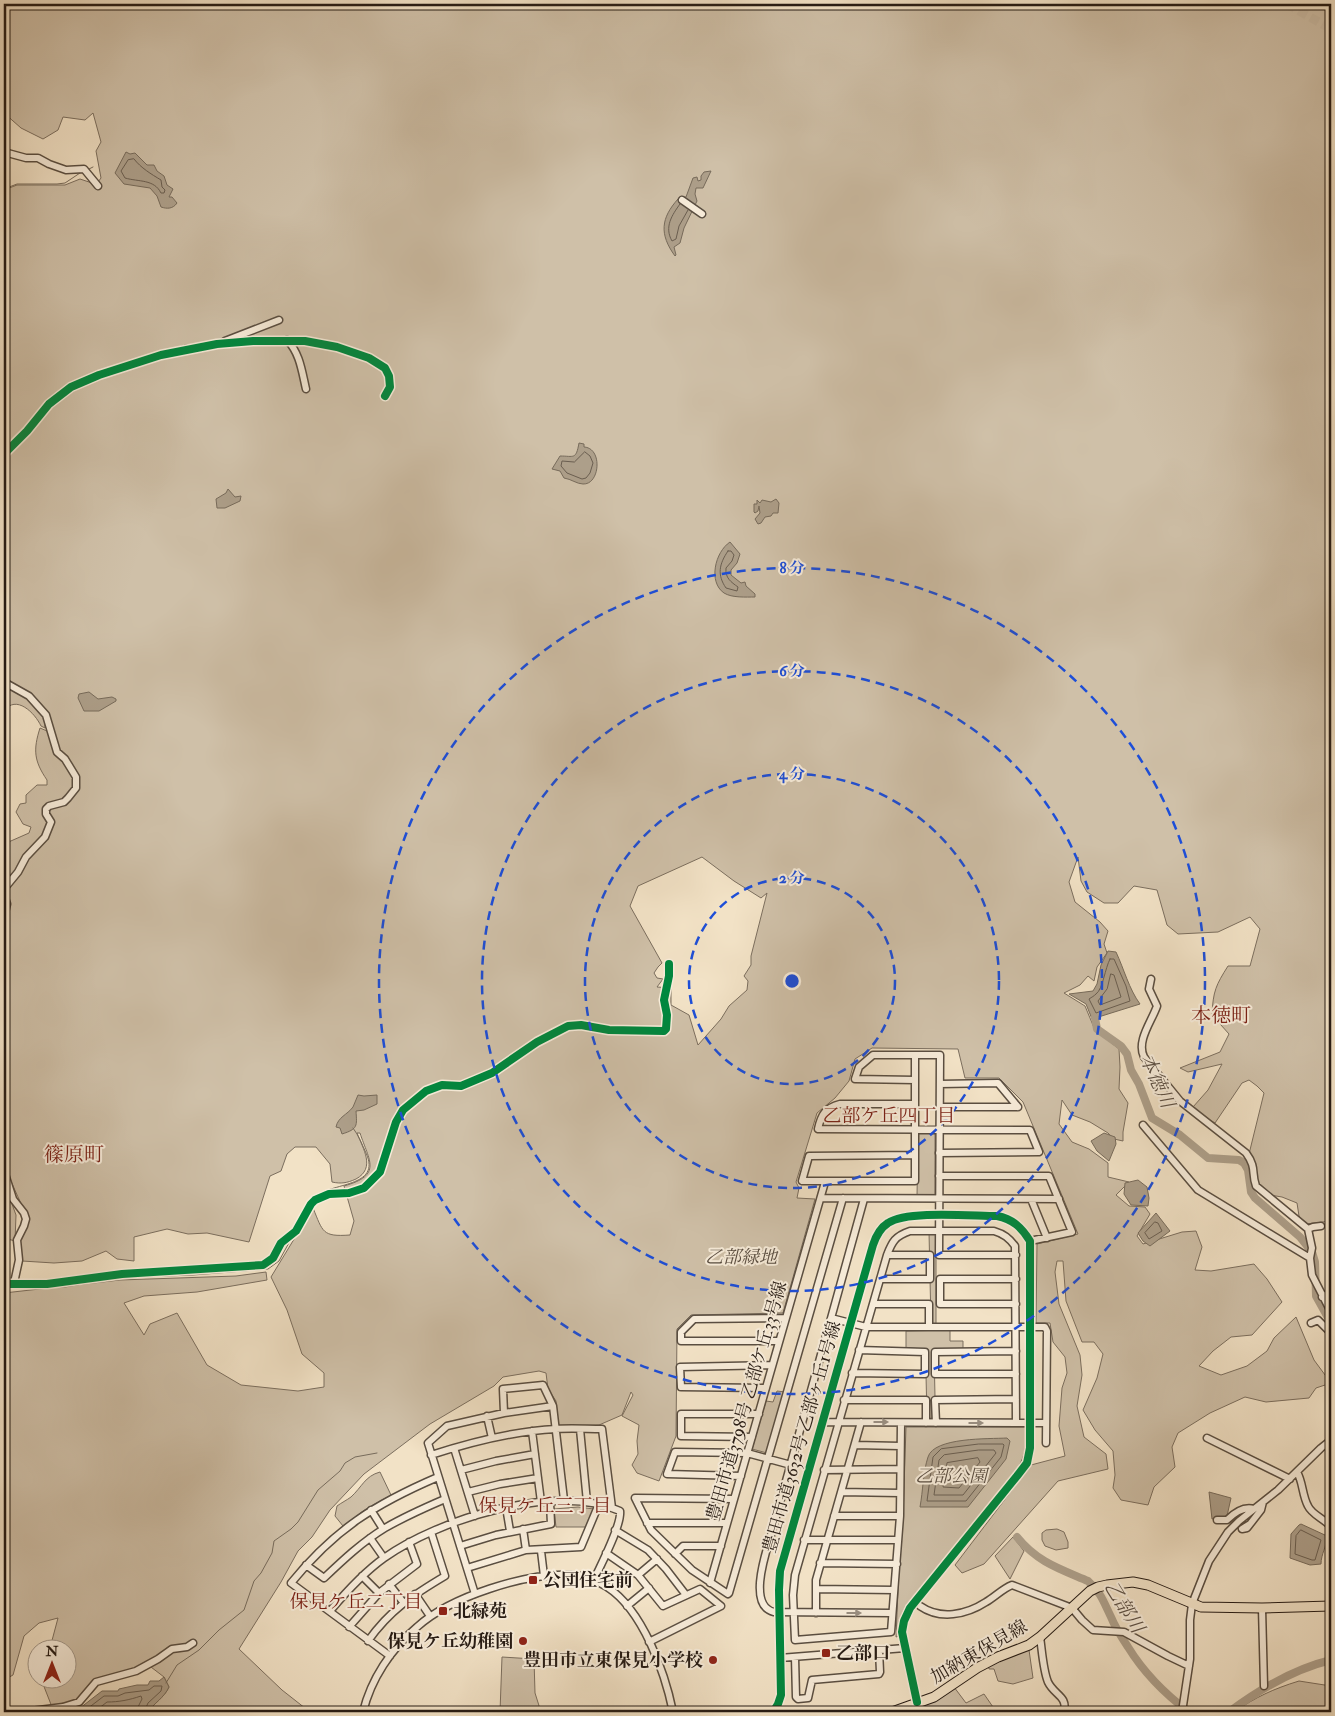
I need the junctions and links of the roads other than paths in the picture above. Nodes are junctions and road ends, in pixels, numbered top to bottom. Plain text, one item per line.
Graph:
1 (4, 152) edge
2 (98, 186) dead end
3 (682, 200) dead end
4 (702, 214) dead end
5 (279, 320) dead end
6 (287, 340) junction
7 (217, 344) junction
8 (306, 388) dead end
9 (385, 396) dead end
10 (4, 454) edge
11 (4, 682) edge
12 (4, 890) edge
13 (4, 895) edge
14 (4, 917) edge
15 (669, 964) dead end
16 (1151, 979) dead end
17 (915, 1054) junction
18 (4, 1064) edge
19 (4, 1073) edge
20 (915, 1080) junction
21 (940, 1084) junction
22 (915, 1104) junction
23 (940, 1107) junction
24 (1143, 1125) dead end
25 (915, 1130) junction
26 (940, 1130) junction
27 (939, 1153) junction
28 (915, 1155) junction
29 (4, 1171) edge
30 (939, 1176) junction
31 (825, 1182) junction
32 (821, 1198) junction
33 (843, 1198) junction
34 (864, 1198) junction
35 (939, 1199) junction
36 (1031, 1199) junction
37 (1059, 1199) junction
38 (936, 1215) junction
39 (1321, 1226) dead end
40 (1308, 1230) junction
41 (939, 1231) junction
42 (1046, 1238) junction
43 (1030, 1241) junction
44 (1311, 1254) junction
45 (887, 1256) junction
46 (1016, 1256) junction
47 (1016, 1278) junction
48 (880, 1279) junction
49 (14, 1283) junction
50 (4, 1284) edge
51 (1331, 1292) edge
52 (1322, 1296) junction
53 (873, 1304) junction
54 (1016, 1304) junction
55 (1331, 1312) edge
56 (786, 1318) junction
57 (831, 1318) junction
58 (850, 1323) junction
59 (1311, 1323) dead end
60 (866, 1327) junction
61 (929, 1327) junction
62 (1016, 1327) junction
63 (1031, 1327) junction
64 (1331, 1333) edge
65 (779, 1341) junction
66 (859, 1350) junction
67 (1016, 1351) junction
68 (772, 1365) junction
69 (852, 1373) junction
70 (1016, 1374) junction
71 (766, 1388) junction
72 (1016, 1399) junction
73 (844, 1400) junction
74 (553, 1406) junction
75 (504, 1413) junction
76 (759, 1414) junction
77 (487, 1416) junction
78 (822, 1422) junction
79 (838, 1422) junction
80 (861, 1422) junction
81 (901, 1423) junction
82 (926, 1423) junction
83 (936, 1423) junction
84 (1016, 1423) junction
85 (1031, 1423) junction
86 (1046, 1423) junction
87 (556, 1429) junction
88 (580, 1429) junction
89 (532, 1431) junction
90 (752, 1436) junction
91 (492, 1438) junction
92 (1207, 1438) dead end
93 (1331, 1440) edge
94 (1046, 1443) dead end
95 (855, 1445) junction
96 (900, 1446) junction
97 (454, 1448) junction
98 (747, 1453) junction
99 (535, 1454) junction
100 (431, 1455) junction
101 (768, 1459) junction
102 (791, 1465) junction
103 (847, 1469) junction
104 (900, 1469) junction
105 (461, 1470) junction
106 (824, 1470) junction
107 (1297, 1472) junction
108 (741, 1476) junction
109 (438, 1477) junction
110 (538, 1478) junction
111 (1290, 1479) junction
112 (468, 1492) junction
113 (840, 1492) junction
114 (900, 1493) junction
115 (445, 1499) junction
116 (734, 1499) junction
117 (564, 1500) junction
118 (541, 1502) junction
119 (550, 1502) junction
120 (587, 1502) junction
121 (1263, 1502) junction
122 (599, 1504) junction
123 (506, 1507) junction
124 (612, 1508) junction
125 (1254, 1509) junction
126 (371, 1510) junction
127 (475, 1516) junction
128 (834, 1516) junction
129 (900, 1516) junction
130 (1217, 1520) dead end
131 (453, 1522) junction
132 (647, 1523) junction
133 (727, 1523) junction
134 (1250, 1524) dead end
135 (1331, 1527) edge
136 (384, 1529) junction
137 (523, 1529) junction
138 (615, 1530) junction
139 (510, 1531) junction
140 (431, 1532) junction
141 (370, 1538) junction
142 (804, 1540) junction
143 (827, 1540) junction
144 (898, 1540) junction
145 (409, 1542) junction
146 (460, 1546) junction
147 (720, 1546) junction
148 (526, 1550) junction
149 (541, 1551) junction
150 (606, 1553) junction
151 (676, 1554) junction
152 (384, 1558) junction
153 (657, 1559) junction
154 (820, 1563) junction
155 (897, 1564) junction
156 (306, 1565) junction
157 (467, 1568) junction
158 (638, 1575) junction
159 (362, 1576) junction
160 (544, 1576) junction
161 (594, 1580) junction
162 (710, 1583) junction
163 (389, 1584) junction
164 (649, 1588) junction
165 (816, 1589) junction
166 (894, 1590) junction
167 (378, 1592) junction
168 (415, 1594) junction
169 (476, 1594) junction
170 (686, 1595) junction
171 (403, 1602) junction
172 (1192, 1604) junction
173 (627, 1606) junction
174 (920, 1606) dead end
175 (1331, 1606) edge
176 (1072, 1608) junction
177 (1262, 1608) junction
178 (330, 1612) junction
179 (779, 1613) junction
180 (794, 1613) junction
181 (816, 1613) junction
182 (891, 1614) junction
183 (430, 1616) junction
184 (349, 1627) junction
185 (1040, 1637) junction
186 (368, 1641) junction
187 (649, 1642) junction
188 (193, 1643) dead end
189 (1331, 1647) edge
190 (905, 1648) junction
191 (879, 1650) junction
192 (390, 1656) junction
193 (795, 1657) junction
194 (780, 1658) junction
195 (1189, 1666) junction
196 (1264, 1686) dead end
197 (917, 1702) junction
198 (24, 1712) edge
199 (363, 1712) edge
200 (673, 1712) edge
201 (773, 1712) edge
202 (892, 1712) edge
203 (1064, 1712) edge
204 (1182, 1712) edge

1 - 2 street
3 - 4 street
5 - 7 street
6 - 7 street
6 - 8 street
6 - 9 street
7 - 10 street
11 - 12 street
13 - 14 street
15 - 49 street
16 - 40 street
17 - 20 street
17 - 20 street
17 - 21 street
18 - 19 street
20 - 22 street
21 - 23 street
21 - 23 street
22 - 25 street
22 - 25 street
23 - 26 street
24 - 44 street
25 - 26 street
25 - 28 street
26 - 27 street
26 - 27 street
27 - 30 street
28 - 31 street
28 - 31 street
29 - 49 street
30 - 35 street
30 - 37 street
31 - 32 street, 豊田市道3798号 乙部ケ丘33号線
32 - 33 street
32 - 56 street, 豊田市道3798号 乙部ケ丘33号線
33 - 34 street
33 - 101 street
34 - 35 street
34 - 57 street
35 - 36 street
35 - 38 street
36 - 37 street
36 - 42 street
37 - 42 street
38 - 41 street
38 - 43 street, 豊田市道3632号 乙部ヶ丘1号線
38 - 58 street, 豊田市道3632号 乙部ヶ丘1号線
39 - 40 street
40 - 44 street
41 - 45 street
41 - 46 street
41 - 46 street
42 - 43 street
43 - 63 street
44 - 52 street
45 - 48 street
45 - 48 street
46 - 47 street
47 - 54 street
47 - 54 street
48 - 53 street
49 - 50 street
51 - 52 street
52 - 55 street
53 - 60 street
53 - 61 street
54 - 62 street
56 - 65 street, 豊田市道3798号 乙部ケ丘33号線
56 - 65 street
57 - 58 street
57 - 102 street
58 - 60 street
58 - 78 street, 豊田市道3632号 乙部ヶ丘1号線
59 - 64 street
60 - 61 street
60 - 66 street
61 - 62 street
62 - 63 street
62 - 67 street
63 - 85 street
63 - 86 street
65 - 68 street, 豊田市道3798号 乙部ケ丘33号線
66 - 69 street
66 - 69 street
67 - 70 street
67 - 70 street
68 - 71 street, 豊田市道3798号 乙部ケ丘33号線
68 - 71 street
69 - 73 street
70 - 72 street
71 - 76 street, 豊田市道3798号 乙部ケ丘33号線
72 - 83 street
72 - 84 street
73 - 79 street
73 - 82 street
74 - 75 street
74 - 75 street
74 - 87 street
75 - 77 street
76 - 90 street, 豊田市道3798号 乙部ケ丘33号線
76 - 90 street
77 - 91 street
77 - 100 street
78 - 79 street
78 - 179 street, 豊田市道3632号 乙部ヶ丘1号線
79 - 80 street
79 - 106 street
80 -> 81 street
80 - 95 street
81 - 82 street
81 - 96 street
82 - 83 street
83 -> 84 street
84 - 85 street
85 - 86 street
85 - 190 street
86 - 94 street
87 - 88 street
87 - 89 street
87 - 117 street
88 - 120 street
88 - 124 street
89 - 91 street
89 - 99 street
90 - 98 street, 豊田市道3798号 乙部ケ丘33号線
91 - 97 street
92 - 111 street
93 - 107 street
95 - 96 street
95 - 103 street
96 - 104 street
97 - 100 street
97 - 105 street
98 - 101 street
98 - 108 street, 豊田市道3798号 乙部ケ丘33号線
98 - 108 street
99 - 105 street
99 - 110 street
100 - 109 street
101 - 102 street
101 - 162 street
102 - 179 street
103 - 104 street
103 - 106 street
103 - 113 street
104 - 114 street
105 - 112 street
106 - 142 street
107 - 111 street
107 - 135 street
108 - 116 street, 豊田市道3798号 乙部ケ丘33号線
109 - 115 street
109 - 126 street
110 - 112 street
110 - 118 street
111 - 121 street
112 - 127 street
113 - 114 street
113 - 128 street
114 - 129 street
115 - 131 street
115 - 136 street
116 - 132 street
116 - 133 street, 豊田市道3798号 乙部ケ丘33号線
117 - 119 street
117 - 120 street
118 - 119 street
118 - 123 street
119 - 137 street
120 - 122 street
121 - 125 street
121 - 134 street
122 - 124 street
122 - 149 street
123 - 127 street
123 - 139 street
124 - 138 street
125 - 130 street
125 - 172 street
126 - 136 street
126 - 156 street
127 - 131 street
128 - 129 street
128 - 143 street
129 - 144 street
131 - 140 street
131 - 146 street
132 - 133 street
132 - 151 street
133 - 147 street, 豊田市道3798号 乙部ケ丘33号線
136 - 141 street
137 - 139 street
137 - 148 street
138 - 150 street
138 - 153 street
139 - 146 street
140 - 145 street
140 - 168 street
141 - 152 street
141 - 156 street
142 - 143 street
142 - 180 street
143 - 144 street
143 - 154 street
144 - 155 street
145 - 152 street
145 - 163 street
146 - 157 street
147 - 151 street
147 - 162 street, 豊田市道3798号 乙部ケ丘33号線
148 - 149 street
148 - 157 street
149 - 160 street
150 - 158 street
150 - 161 street
151 - 162 street
152 - 159 street
153 - 158 street
153 - 170 street
154 - 155 street
154 - 165 street
155 - 166 street
156 - 178 street
157 - 169 street
158 - 164 street
159 - 167 street
159 - 178 street
160 - 161 street
160 - 169 street
161 - 173 street
163 - 167 street
163 - 171 street
164 - 170 street
164 - 173 street
165 - 166 street
165 - 181 street
166 - 182 street
167 - 184 street
168 - 171 street
168 - 183 street
169 - 183 street
170 - 187 street
171 - 186 street
172 - 176 main road, 加納東保見線
172 - 177 main road, 加納東保見線
172 - 195 street
173 - 187 street
174 - 176 street
175 - 177 main road, 加納東保見線
175 - 189 street
176 - 185 main road, 加納東保見線
176 - 195 street
177 - 196 street
178 - 184 street
179 - 180 street
179 - 194 street, 豊田市道3632号 乙部ヶ丘1号線
180 - 181 street
180 - 182 street
181 -> 182 street
183 - 192 street
184 - 186 street
185 - 197 main road, 加納東保見線
185 - 203 street
186 - 192 street
187 - 200 street
188 - 198 street
190 - 191 street
190 - 197 street
191 - 193 street
191 - 193 street
192 - 199 street
193 - 194 street
194 - 201 street, 豊田市道3632号 乙部ヶ丘1号線
195 - 204 street
197 - 202 main road, 加納東保見線

